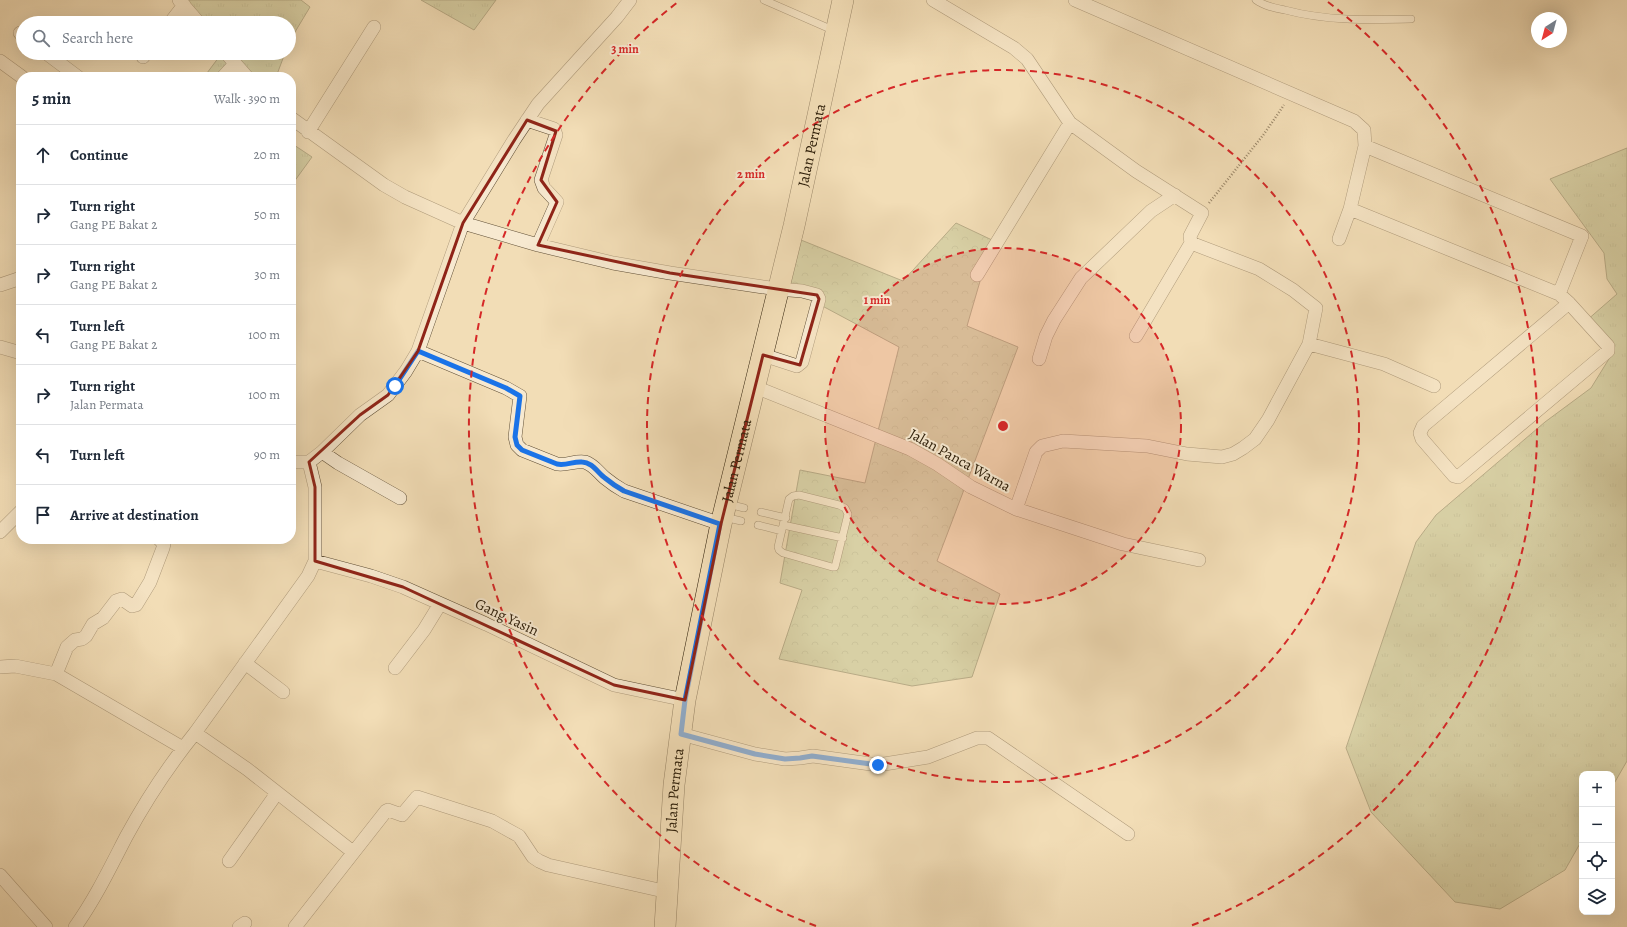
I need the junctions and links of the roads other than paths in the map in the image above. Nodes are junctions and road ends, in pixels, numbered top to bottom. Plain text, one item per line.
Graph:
1 (630, 0) edge
2 (764, 0) edge
3 (843, 0) edge
4 (933, 0) edge
5 (1075, 0) edge
6 (1256, 0) edge
7 (181, 3) edge
8 (174, 16) edge
9 (193, 16) edge
10 (1411, 19) dead end
11 (374, 26) dead end
12 (836, 32) junction
13 (55, 60) edge
14 (232, 60) edge
15 (0, 61) edge
16 (235, 64) junction
17 (71, 72) edge
18 (228, 72) edge
19 (242, 72) edge
20 (16, 73) edge
21 (527, 120) junction
22 (296, 122) edge
23 (1070, 123) junction
24 (308, 132) junction
25 (1365, 146) junction
26 (1175, 195) junction
27 (1350, 209) junction
28 (463, 223) junction
29 (1339, 239) dead end
30 (1190, 243) junction
31 (538, 245) junction
32 (977, 275) dead end
33 (16, 280) edge
34 (0, 285) edge
35 (777, 289) junction
36 (1564, 298) junction
37 (1136, 336) dead end
38 (1309, 344) junction
39 (0, 347) edge
40 (418, 351) junction
41 (16, 352) edge
42 (763, 355) junction
43 (1039, 359) dead end
44 (1434, 386) dead end
45 (755, 387) junction
46 (322, 452) junction
47 (296, 462) edge
48 (309, 462) junction
49 (400, 498) dead end
50 (1016, 509) junction
51 (762, 512) dead end
52 (731, 514) junction
53 (16, 516) edge
54 (786, 518) junction
55 (758, 525) dead end
56 (783, 528) junction
57 (0, 532) edge
58 (843, 538) junction
59 (164, 544) edge
60 (1199, 560) dead end
61 (315, 562) junction
62 (440, 604) junction
63 (245, 663) junction
64 (0, 667) edge
65 (395, 668) dead end
66 (56, 674) junction
67 (283, 692) dead end
68 (685, 700) junction
69 (195, 733) junction
70 (681, 734) junction
71 (183, 748) junction
72 (277, 793) junction
73 (1128, 834) dead end
74 (353, 852) junction
75 (229, 861) dead end
76 (0, 875) edge
77 (668, 892) junction
78 (46, 927) edge
79 (75, 927) edge
80 (295, 927) edge
81 (665, 927) edge

1 - 21 street
2 - 12 lane
3 - 12 main road, Jalan Permata
4 - 23 street
5 - 25 street
6 - 10 lane
7 - 8 street
7 - 9 street
11 - 24 street
12 - 35 main road, Jalan Permata
13 - 17 street
14 - 16 street
15 - 20 street
16 - 18 street
16 - 19 street
21 - 28 street
21 - 31 street
22 - 24 street
23 - 26 street
23 - 32 street
24 - 28 street
25 - 27 street
25 - 36 street
26 - 30 street
26 - 43 street
27 - 29 street
27 - 36 street
28 - 31 street
28 - 40 street
30 - 37 street
30 - 38 street
31 - 35 street
33 - 34 street
35 - 42 main road, Jalan Permata
35 - 42 street
36 - 36 street
38 - 44 street
38 - 50 street
39 - 41 street
40 - 46 street
40 - 52 street
42 - 45 main road, Jalan Permata
45 - 50 street, Jalan Panca Warna
45 - 52 main road, Jalan Permata
46 - 48 street
46 - 49 street
47 - 48 street
48 - 61 street
50 - 60 street, Jalan Panca Warna
51 - 54 lane
52 - 68 main road, Jalan Permata
53 - 57 street
54 - 56 lane
54 - 58 lane
55 - 56 lane
56 - 58 lane
56 - 58 lane
59 - 66 street
61 - 62 street, Gang Yasin
61 - 63 street
62 - 65 street
62 - 68 street, Gang Yasin
63 - 67 street
63 - 69 street
64 - 66 street
66 - 71 street
68 - 70 main road, Jalan Permata
69 - 71 street
69 - 72 street
70 - 73 street
70 - 77 main road, Jalan Permata
71 - 79 street
72 - 74 street
72 - 75 street
74 - 77 street
74 - 80 street
76 - 78 street
77 - 81 main road, Jalan Permata

